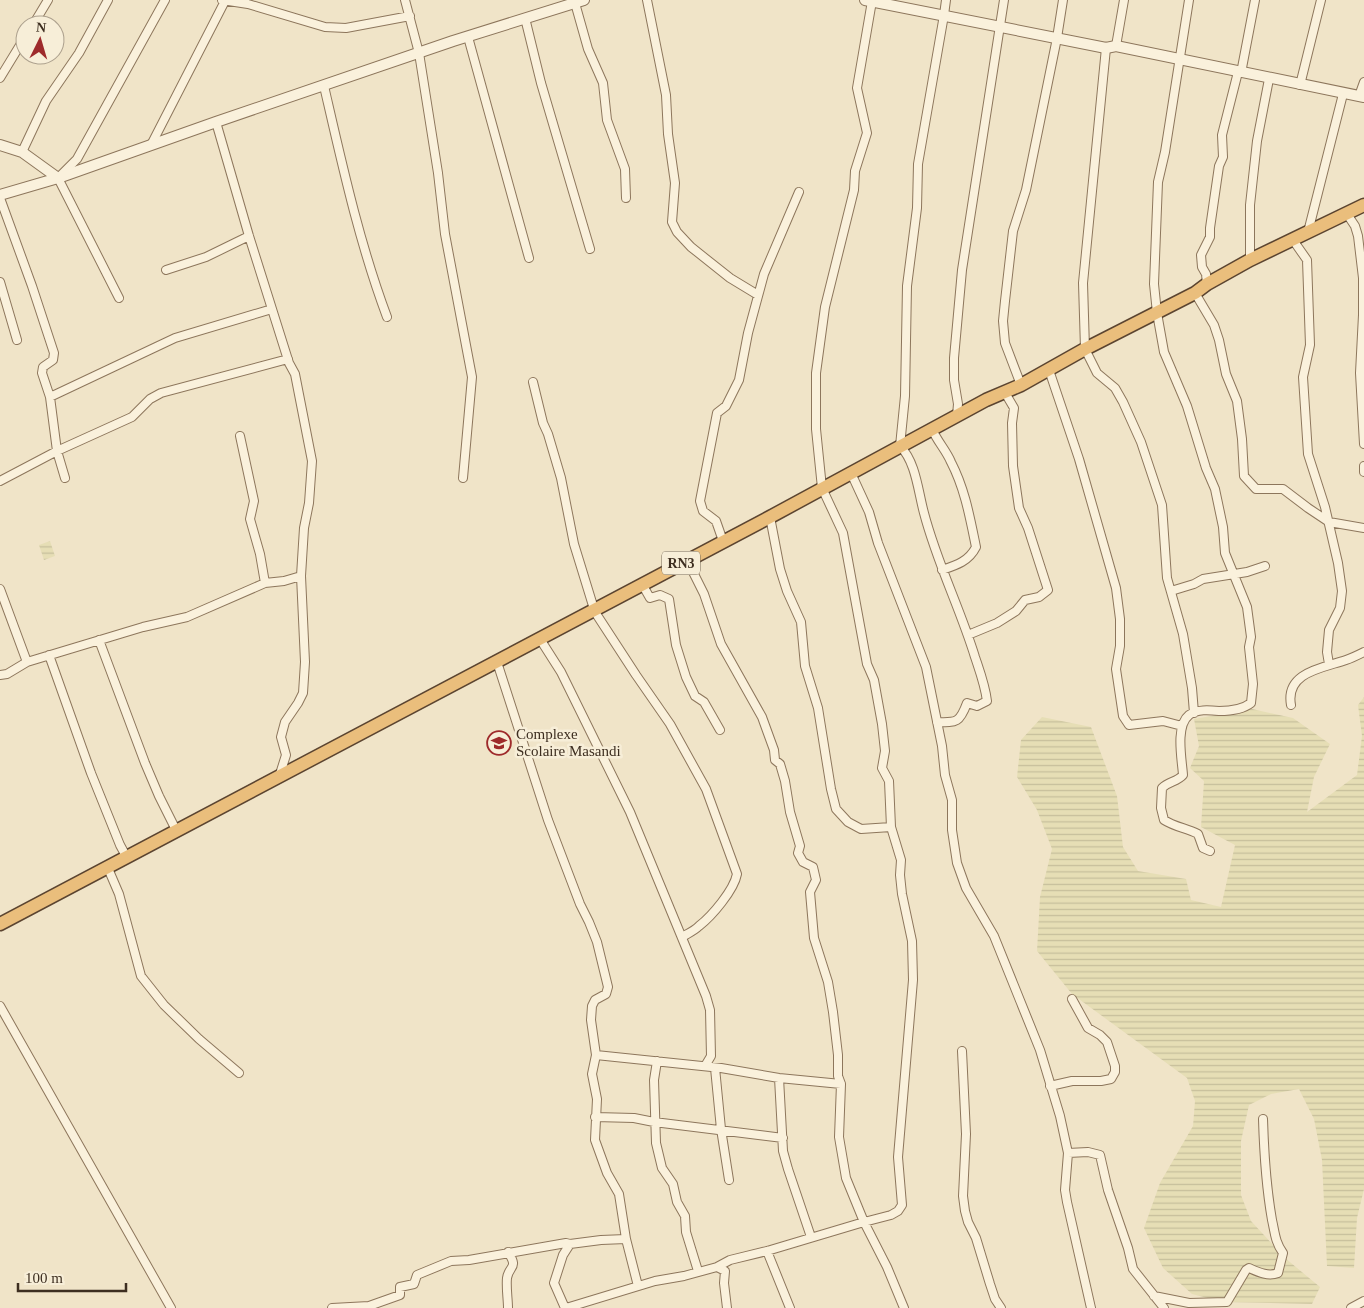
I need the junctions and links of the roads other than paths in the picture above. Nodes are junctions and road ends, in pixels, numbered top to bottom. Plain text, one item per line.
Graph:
1 (48, 0) edge
2 (108, 0) edge
3 (165, 0) edge
4 (223, 0) edge
5 (259, 0) edge
6 (405, 0) edge
7 (647, 0) edge
8 (946, 0) edge
9 (1004, 0) edge
10 (1063, 0) edge
11 (1124, 0) edge
12 (1189, 0) edge
13 (1255, 0) edge
14 (1321, 0) edge
15 (580, 1) edge
16 (868, 1) edge
17 (248, 4) junction
18 (39, 15) edge
19 (944, 15) junction
20 (410, 16) junction
21 (525, 18) junction
22 (1000, 26) junction
23 (468, 37) junction
24 (1057, 38) junction
25 (1111, 47) junction
26 (15, 53) edge
27 (419, 53) junction
28 (1178, 59) junction
29 (1240, 73) junction
30 (0, 78) edge
31 (1269, 79) junction
32 (1364, 82) edge
33 (1300, 85) junction
34 (324, 86) junction
35 (1343, 94) junction
36 (1362, 97) edge
37 (216, 122) junction
38 (0, 146) edge
39 (151, 146) junction
40 (22, 152) junction
41 (58, 178) junction
42 (799, 192) dead end
43 (0, 197) edge
44 (626, 198) dead end
45 (1364, 205) edge
46 (1347, 214) junction
47 (1308, 232) junction
48 (249, 236) junction
49 (1293, 240) junction
50 (590, 248) dead end
51 (529, 258) dead end
52 (1250, 260) junction
53 (166, 270) dead end
54 (0, 282) edge
55 (1207, 284) junction
56 (1195, 293) junction
57 (758, 295) junction
58 (119, 298) dead end
59 (272, 309) junction
60 (1157, 313) junction
61 (386, 317) dead end
62 (18, 340) dead end
63 (1085, 349) junction
64 (288, 359) junction
65 (1049, 370) junction
66 (533, 382) dead end
67 (1021, 385) junction
68 (1004, 391) junction
69 (50, 397) junction
70 (961, 410) junction
71 (932, 429) junction
72 (240, 436) dead end
73 (904, 439) junction
74 (1364, 444) edge
75 (57, 451) junction
76 (1364, 466) edge
77 (1364, 472) edge
78 (851, 473) junction
79 (65, 478) dead end
80 (463, 478) dead end
81 (0, 481) edge
82 (822, 488) junction
83 (770, 517) junction
84 (1329, 522) junction
85 (1364, 528) edge
86 (723, 541) junction
87 (693, 557) junction
88 (678, 565) junction
89 (1266, 566) dead end
90 (692, 570) junction
91 (942, 570) junction
92 (1234, 573) junction
93 (301, 576) junction
94 (265, 583) junction
95 (642, 584) junction
96 (0, 589) edge
97 (1170, 591) junction
98 (594, 609) junction
99 (968, 635) junction
100 (540, 639) junction
101 (99, 640) junction
102 (1364, 652) edge
103 (49, 655) junction
104 (27, 662) junction
105 (496, 662) junction
106 (1329, 664) junction
107 (0, 675) edge
108 (1292, 704) dead end
109 (1194, 712) junction
110 (937, 722) junction
111 (1182, 726) junction
112 (720, 730) dead end
113 (280, 774) junction
114 (892, 827) junction
115 (176, 830) junction
116 (1210, 851) dead end
117 (126, 856) junction
118 (107, 866) junction
119 (0, 924) edge
120 (682, 937) junction
121 (1072, 999) dead end
122 (0, 1006) edge
123 (962, 1051) dead end
124 (596, 1055) junction
125 (657, 1061) junction
126 (705, 1066) junction
127 (715, 1068) junction
128 (239, 1073) dead end
129 (779, 1078) junction
130 (841, 1084) junction
131 (1050, 1086) junction
132 (595, 1117) junction
133 (1263, 1119) dead end
134 (654, 1122) junction
135 (721, 1129) junction
136 (783, 1138) junction
137 (1068, 1153) junction
138 (729, 1180) dead end
139 (864, 1222) junction
140 (811, 1238) junction
141 (626, 1240) junction
142 (570, 1244) junction
143 (767, 1251) junction
144 (508, 1252) junction
145 (717, 1267) junction
146 (698, 1271) junction
147 (638, 1286) junction
148 (1154, 1296) junction
149 (1364, 1301) edge
150 (171, 1308) edge
151 (332, 1308) edge
152 (508, 1308) edge
153 (566, 1308) edge
154 (727, 1308) edge
155 (790, 1308) edge
156 (904, 1308) edge
157 (1001, 1308) edge
158 (1091, 1308) edge
159 (1164, 1308) edge
160 (1351, 1308) edge

1 - 18 street
2 - 40 street
3 - 41 street
4 - 17 street
4 - 39 street
5 - 17 street
6 - 20 street
7 - 57 street
8 - 19 street
9 - 22 street
10 - 24 street
11 - 25 street
12 - 28 street
13 - 29 street
14 - 33 street
15 - 21 street
15 - 44 street
16 - 19 street
16 - 82 street
17 - 20 street
19 - 22 street
19 - 73 street
20 - 27 street
21 - 23 street
21 - 50 street
22 - 24 street
22 - 70 street
23 - 27 street
23 - 51 street
24 - 25 street
24 - 67 street
25 - 28 street
25 - 63 street
26 - 30 street
27 - 34 street
27 - 80 street
28 - 29 street
28 - 60 street
29 - 31 street
29 - 55 street
31 - 33 street
31 - 52 street
32 - 36 street
33 - 35 street
34 - 37 street
34 - 61 street
35 - 36 street
35 - 47 street
37 - 39 street
37 - 48 street
38 - 40 street
39 - 41 street
40 - 41 street
41 - 43 street
41 - 58 street
42 - 57 street
43 - 69 street
45 - 46 highway, RN3
46 - 47 highway, RN3
46 - 74 street
47 - 49 highway, RN3
48 - 53 street
48 - 59 street
49 - 52 highway, RN3
49 - 84 street
52 - 55 highway, RN3
54 - 62 street
55 - 56 highway, RN3
56 - 60 highway, RN3
56 - 84 street
57 - 86 street
59 - 64 street
59 - 69 street
60 - 63 highway, RN3
60 - 92 street
63 - 65 highway, RN3
63 - 97 street
64 - 75 street
64 - 93 street
65 - 67 highway, RN3
65 - 111 street
66 - 98 street
67 - 68 highway, RN3
68 - 70 highway, RN3
68 - 99 street
69 - 75 street
70 - 71 highway, RN3
71 - 73 highway, RN3
71 - 91 street
72 - 94 street
73 - 78 highway, RN3
73 - 91 street
75 - 79 street
75 - 81 street
76 - 77 street
78 - 82 highway, RN3
78 - 110 street
82 - 83 highway, RN3
82 - 114 street
83 - 86 highway, RN3
83 - 114 street
84 - 85 street
84 - 106 street
86 - 87 highway, RN3
87 - 88 highway, RN3
87 - 90 street
88 - 90 street
88 - 95 highway, RN3
89 - 92 street
90 - 130 street
91 - 99 street
92 - 97 street
92 - 109 street
93 - 94 street
93 - 113 street
94 - 101 street
95 - 98 highway, RN3
95 - 112 street
96 - 104 street
97 - 109 street
98 - 100 highway, RN3
98 - 120 street
99 - 110 street
100 - 105 highway, RN3
100 - 120 street
101 - 103 street
101 - 115 street
102 - 106 street
103 - 104 street
103 - 117 street
104 - 107 street
105 - 113 highway, RN3
105 - 124 street
106 - 108 street
109 - 111 street
110 - 131 street
111 - 116 street
113 - 115 highway, RN3
114 - 139 street
115 - 117 highway, RN3
117 - 118 highway, RN3
118 - 119 highway, RN3
118 - 128 street
120 - 126 street
121 - 131 street
122 - 150 street
123 - 157 street
124 - 125 street
124 - 132 street
125 - 126 street
125 - 134 street
126 - 127 street
127 - 129 street
127 - 135 street
129 - 130 street
129 - 136 street
130 - 139 street
131 - 137 street
132 - 134 street
132 - 141 street
133 - 148 street
134 - 135 street
134 - 146 street
135 - 136 street
135 - 138 street
136 - 140 street
137 - 148 street
137 - 158 street
139 - 140 street
139 - 156 street
140 - 143 street
141 - 142 street
141 - 147 street
142 - 144 street
142 - 153 street
143 - 145 street
143 - 155 street
144 - 151 street
144 - 152 street
145 - 146 street
145 - 154 street
146 - 147 street
147 - 153 street
148 - 159 street
149 - 160 street

